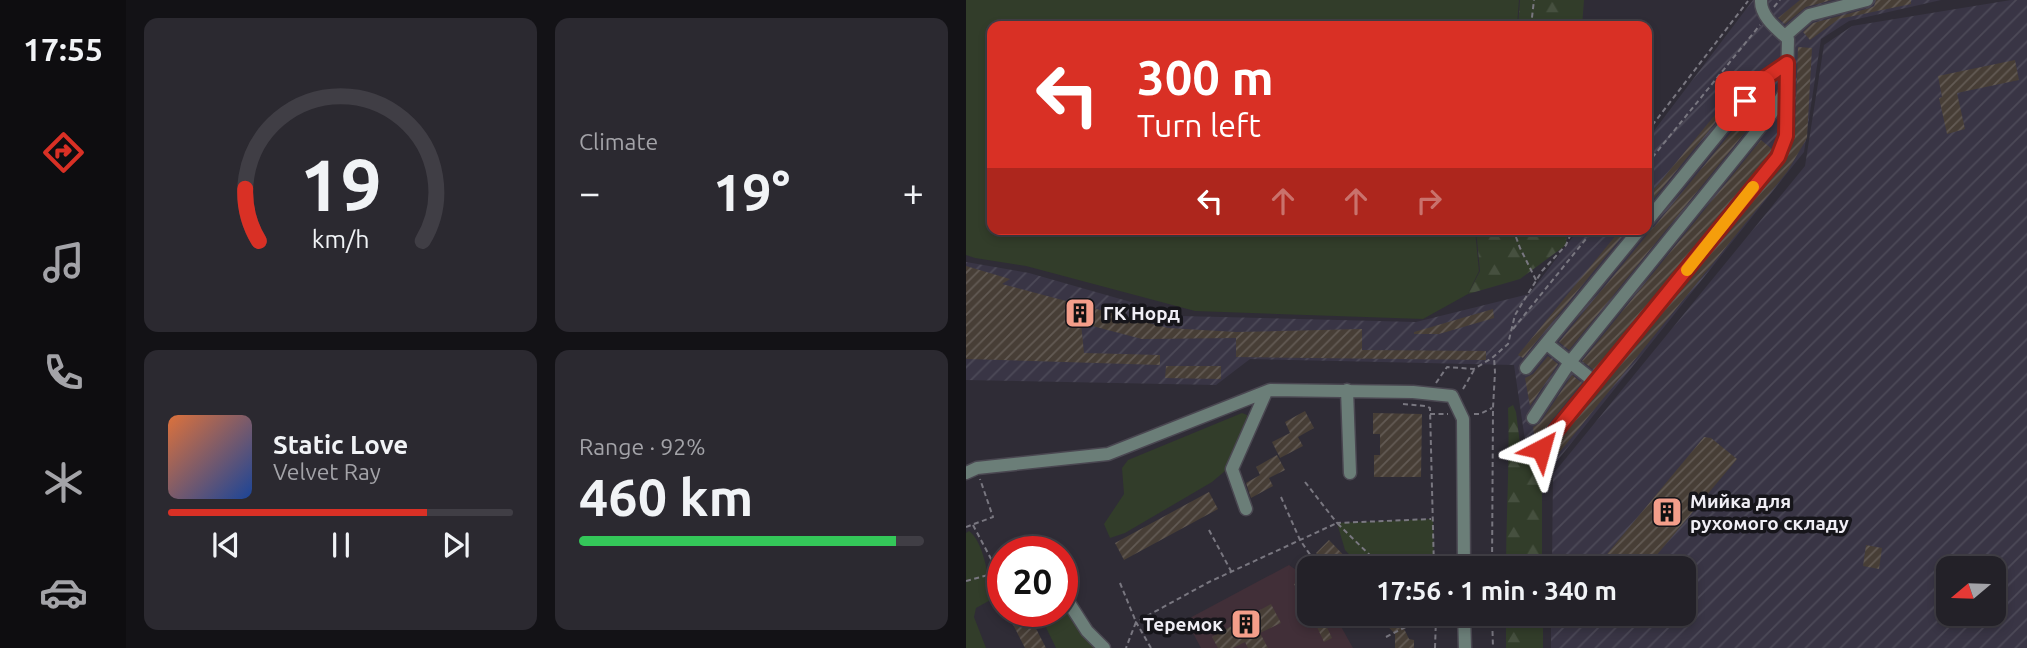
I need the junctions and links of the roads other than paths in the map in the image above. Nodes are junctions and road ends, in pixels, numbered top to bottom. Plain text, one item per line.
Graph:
1 (1761, 0) edge
2 (1867, 0) edge
3 (1785, 36) junction
4 (1787, 63) junction
5 (1787, 90) junction
6 (1652, 215) edge
7 (1635, 235) edge
8 (1546, 344) junction
9 (1570, 362) junction
10 (1526, 368) dead end
11 (1595, 382) junction
12 (1347, 390) junction
13 (1266, 392) junction
14 (1532, 418) dead end
15 (1541, 449) dead end
16 (971, 470) edge
17 (1350, 473) dead end
18 (1246, 509) dead end
19 (1464, 556) edge
20 (1078, 617) edge
21 (1464, 626) edge
22 (1104, 648) edge
23 (1465, 648) edge

1 - 3 street
2 - 3 street
3 - 4 street
4 - 5 street
4 - 6 street
5 - 9 street
5 - 11 street
7 - 8 street
8 - 9 street
8 - 10 street
9 - 11 street
9 - 14 street
11 - 15 street
12 - 13 street
12 - 17 street
12 - 19 street
13 - 16 street
13 - 18 street
20 - 22 street
21 - 23 street

